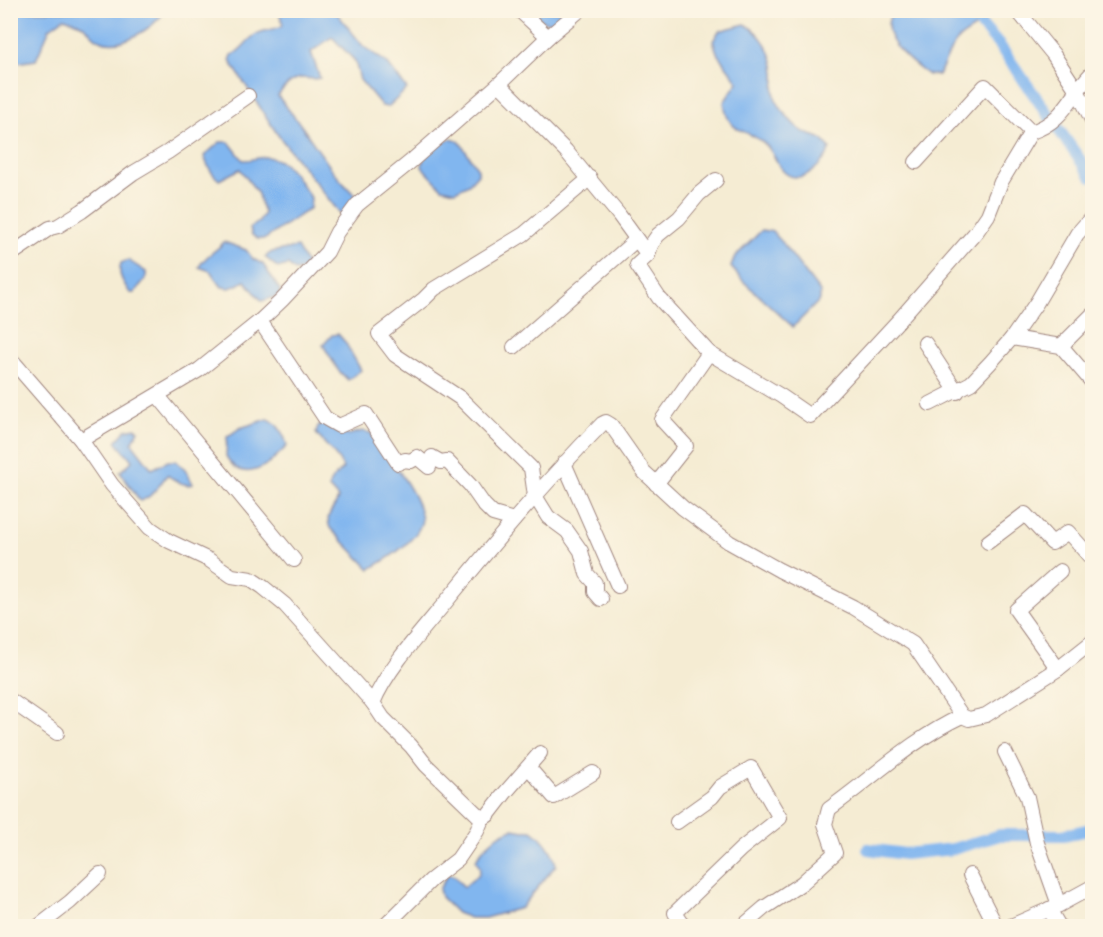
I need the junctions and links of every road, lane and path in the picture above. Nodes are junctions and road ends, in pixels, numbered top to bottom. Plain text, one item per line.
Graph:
1 (519, 10) edge
2 (580, 10) edge
3 (1017, 10) edge
4 (548, 36) junction
5 (1092, 73) edge
6 (499, 84) junction
7 (1078, 92) junction
8 (248, 96) dead end
9 (1092, 120) edge
10 (1036, 131) junction
11 (916, 162) dead end
12 (590, 178) junction
13 (716, 180) dead end
14 (1092, 218) edge
15 (636, 240) junction
16 (10, 255) edge
17 (648, 255) junction
18 (1092, 315) edge
19 (260, 321) junction
20 (1012, 338) junction
21 (925, 343) dead end
22 (1061, 346) junction
23 (514, 347) dead end
24 (709, 353) junction
25 (10, 357) edge
26 (1092, 382) edge
27 (957, 392) junction
28 (158, 396) junction
29 (930, 404) dead end
30 (81, 440) junction
31 (564, 463) junction
32 (656, 484) junction
33 (535, 496) junction
34 (514, 520) junction
35 (988, 542) dead end
36 (1092, 559) edge
37 (294, 560) dead end
38 (1060, 571) dead end
39 (618, 585) dead end
40 (601, 599) dead end
41 (1092, 642) edge
42 (1058, 669) junction
43 (10, 700) edge
44 (373, 703) junction
45 (962, 716) junction
46 (57, 733) dead end
47 (1005, 752) dead end
48 (540, 753) dead end
49 (529, 768) junction
50 (593, 773) dead end
51 (482, 819) junction
52 (677, 822) dead end
53 (100, 874) dead end
54 (970, 875) dead end
55 (1092, 887) edge
56 (1054, 907) junction
57 (39, 927) edge
58 (386, 927) edge
59 (684, 927) edge
60 (743, 927) edge
61 (996, 927) edge
62 (1011, 927) edge
63 (1059, 927) edge

1 - 4 street
2 - 4 street
3 - 7 street
4 - 6 street
5 - 7 street
6 - 12 street
6 - 19 street
7 - 9 street
7 - 10 street
8 - 16 street
10 - 11 street
10 - 24 street
12 - 15 street
12 - 33 street
13 - 17 street
14 - 20 street
15 - 17 street
15 - 23 street
17 - 24 street
18 - 22 street
19 - 28 street
19 - 34 street
20 - 22 street
20 - 27 street
21 - 27 street
22 - 26 street
24 - 32 street
25 - 30 street
27 - 29 street
28 - 30 street
28 - 37 street
30 - 44 street
31 - 32 street
31 - 33 street
31 - 39 street
32 - 45 street
33 - 34 street
33 - 40 street
34 - 44 street
35 - 36 street
38 - 42 street
41 - 42 street
42 - 45 street
43 - 46 street
44 - 51 street
45 - 60 street
47 - 56 street
48 - 49 street
49 - 50 street
49 - 51 street
51 - 58 street
52 - 59 street
53 - 57 street
54 - 61 street
55 - 56 street
56 - 62 street
56 - 63 street

